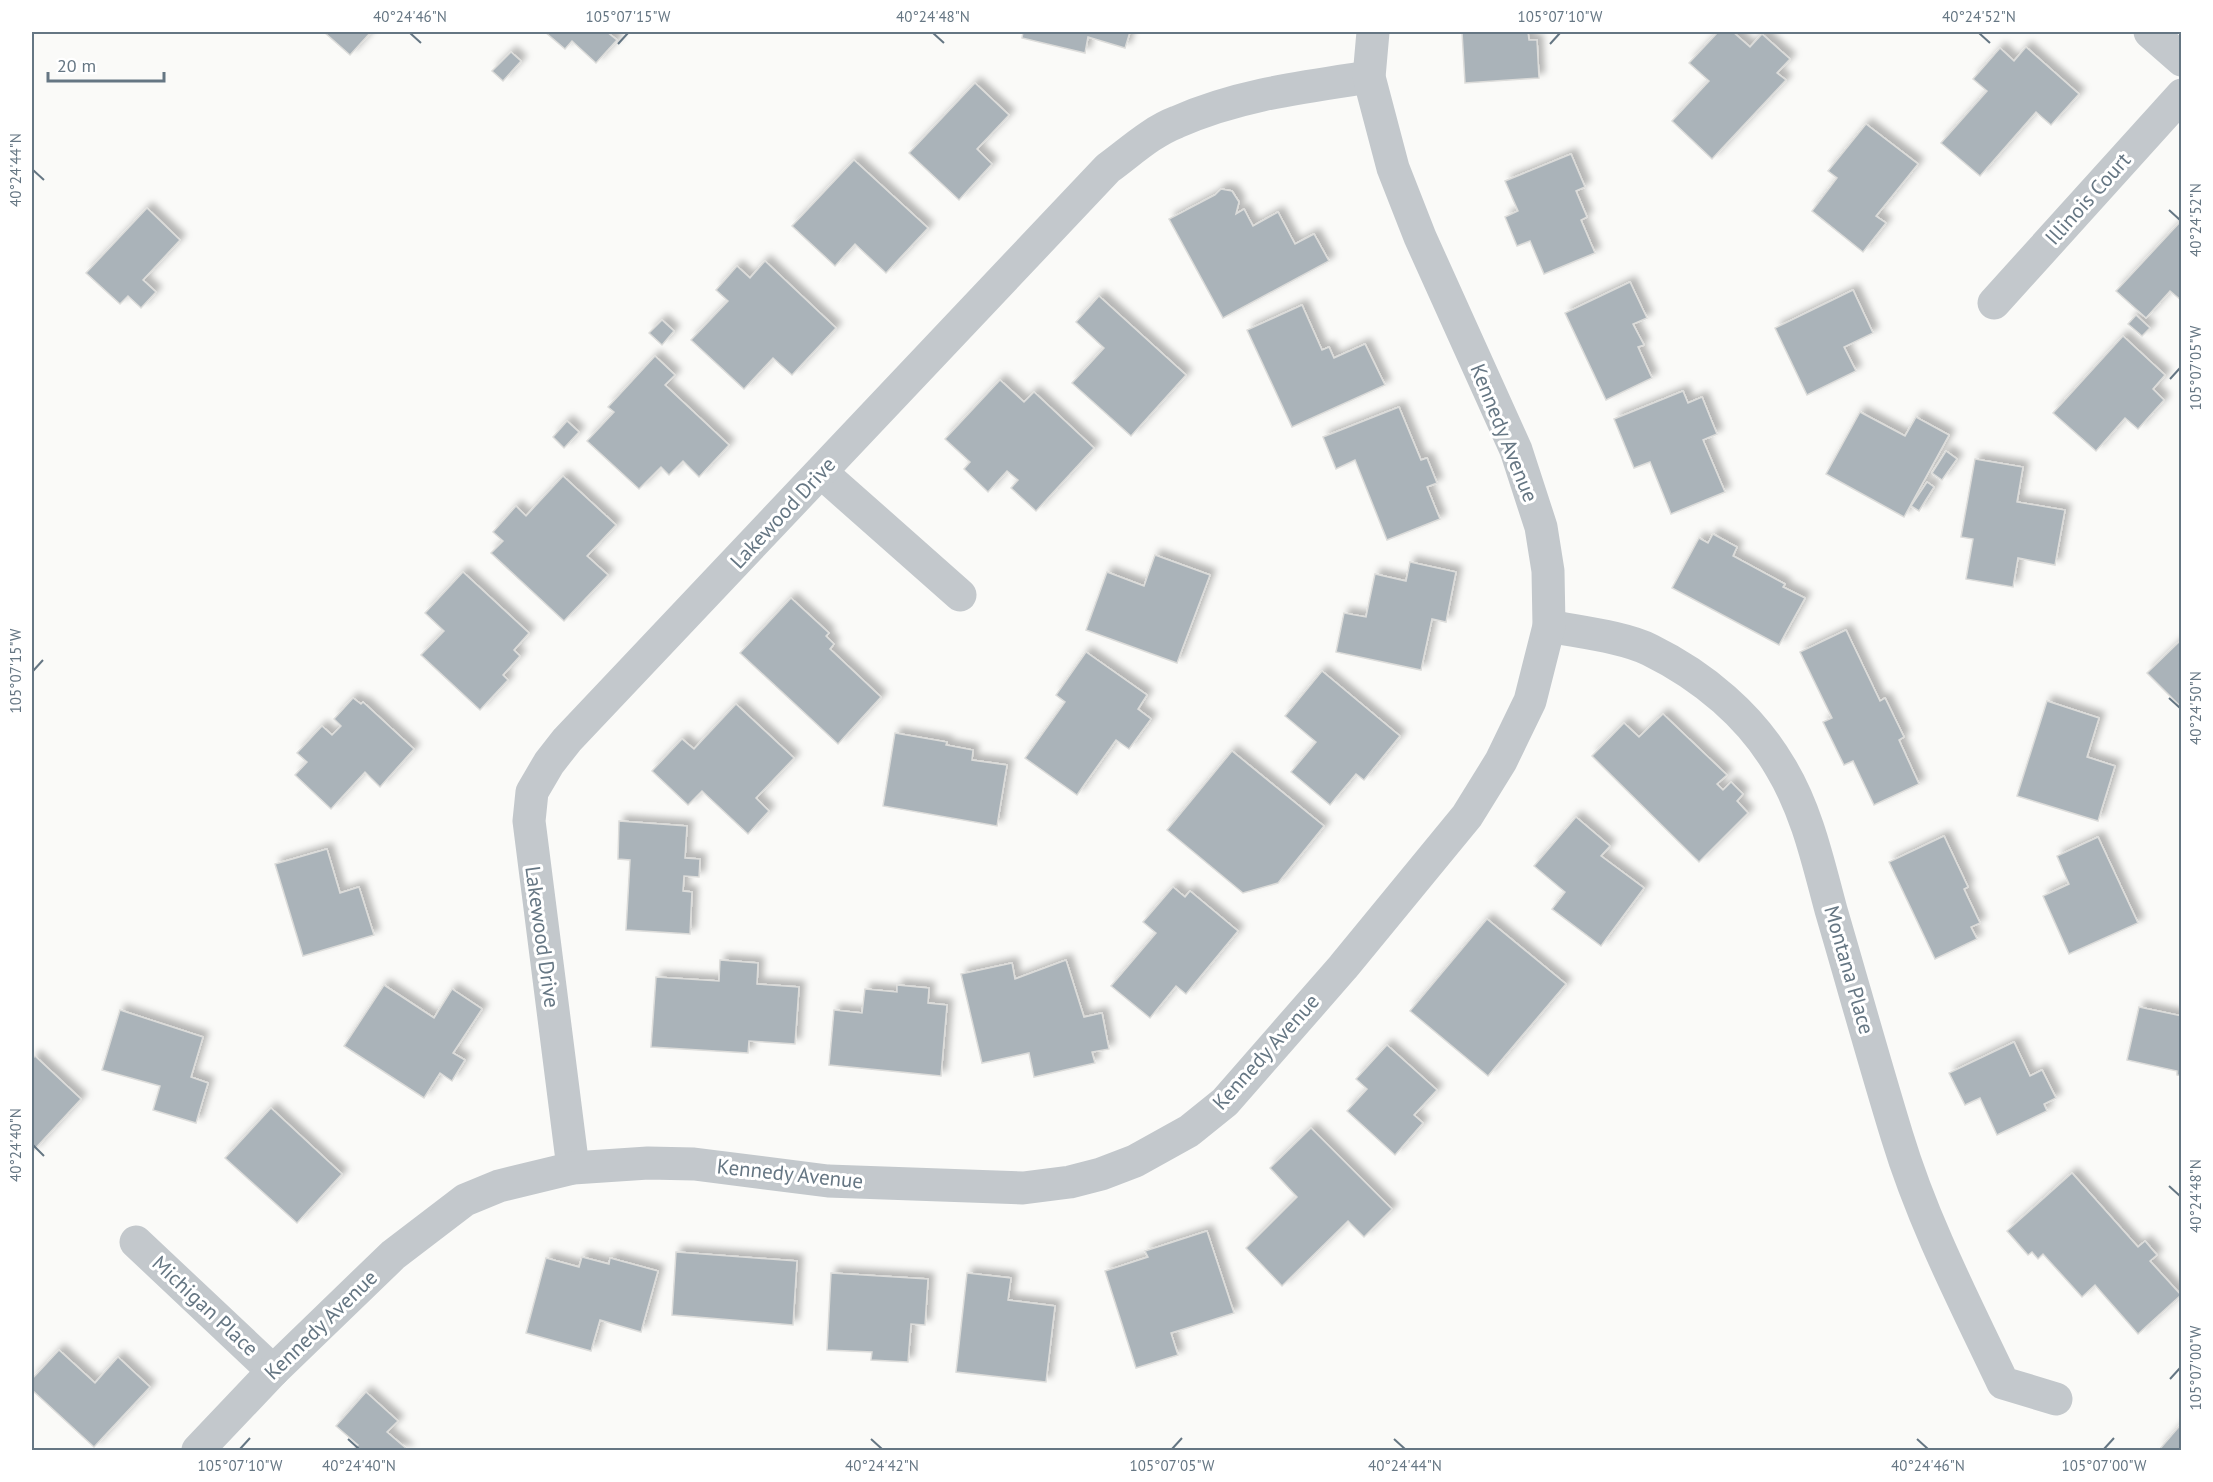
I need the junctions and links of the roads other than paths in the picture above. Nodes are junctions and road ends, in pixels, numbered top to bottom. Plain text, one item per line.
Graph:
1 (1373, 32) edge
2 (2150, 32) edge
3 (2181, 60) edge
4 (1368, 77) junction
5 (2181, 95) edge
6 (1994, 303) dead end
7 (821, 472) junction
8 (960, 595) dead end
9 (1549, 626) junction
10 (573, 1168) junction
11 (136, 1242) dead end
12 (273, 1371) junction
13 (2056, 1399) dead end
14 (198, 1450) edge

1 - 4 street, Kennedy Avenue
2 - 3 street
4 - 7 street, Lakewood Drive
4 - 9 street, Kennedy Avenue
5 - 6 street, Illinois Court
7 - 8 street
7 - 10 street, Lakewood Drive
9 - 10 street, Kennedy Avenue
9 - 13 street, Montana Place
10 - 12 street, Kennedy Avenue
11 - 12 street, Michigan Place
12 - 14 street, Kennedy Avenue

